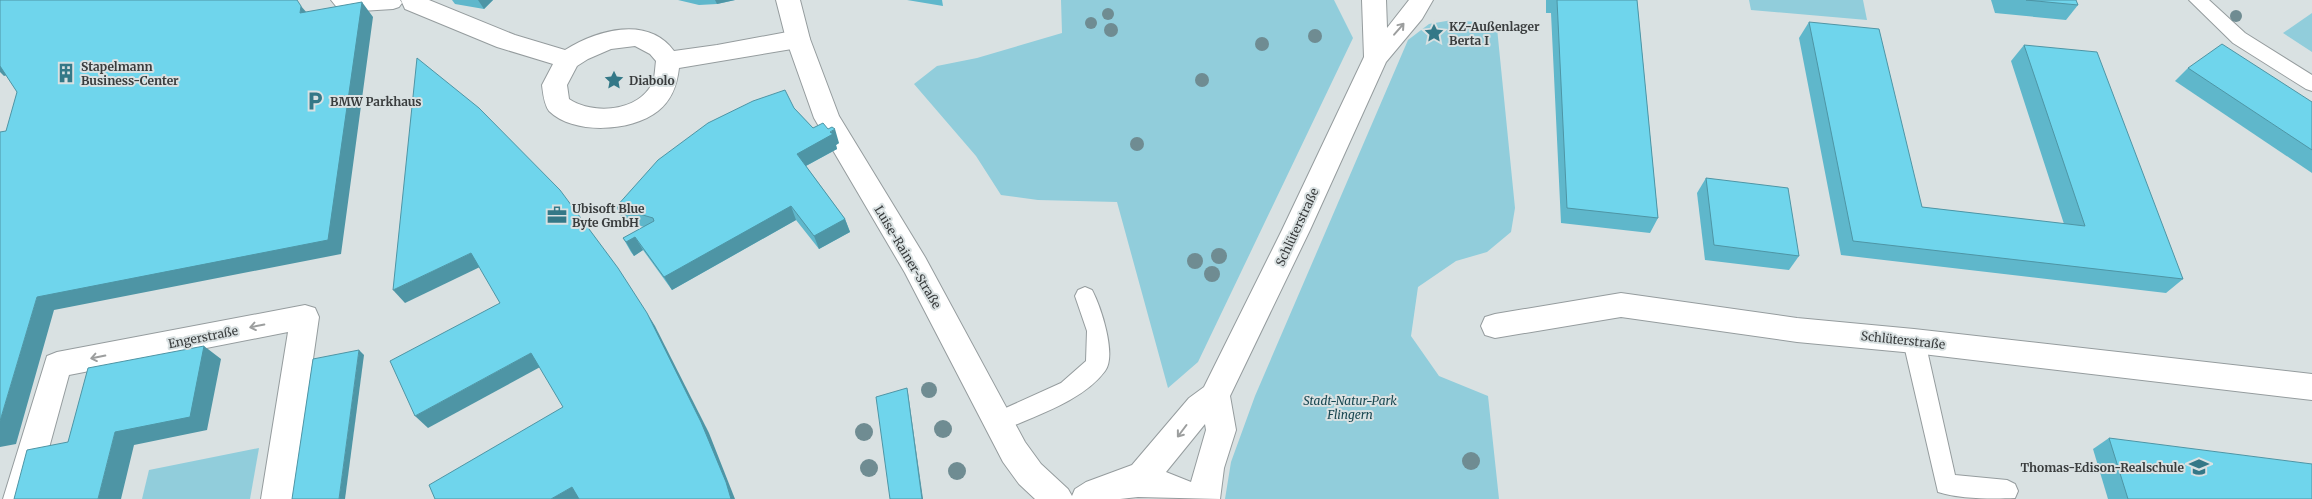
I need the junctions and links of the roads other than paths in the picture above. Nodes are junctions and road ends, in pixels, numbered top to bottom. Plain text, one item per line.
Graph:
1 (340, 0) edge
2 (788, 0) edge
3 (1374, 0) edge
4 (1421, 0) edge
5 (2198, 0) edge
6 (403, 1) edge
7 (798, 39) junction
8 (1376, 57) junction
9 (568, 60) junction
10 (668, 60) junction
11 (2312, 84) edge
12 (1085, 296) dead end
13 (1495, 326) dead end
14 (1914, 341) junction
15 (2312, 387) edge
16 (1215, 396) junction
17 (998, 422) junction
18 (1125, 483) junction
19 (2007, 491) dead end
20 (19, 499) edge
21 (277, 499) edge
22 (1058, 499) edge
23 (1086, 499) edge
24 (1190, 499) edge
25 (1204, 499) edge

1 - 6 lane
2 - 7 street, Luise-Rainer-Straße
3 - 8 street, Schlüterstraße
8 -> 4 street, Schlüterstraße
5 - 11 lane
6 - 9 street
7 - 10 street
7 - 17 street, Luise-Rainer-Straße
8 - 16 street, Schlüterstraße
9 - 10 street
9 - 10 street
12 - 17 lane
13 - 14 street, Schlüterstraße
14 - 15 street, Schlüterstraße
14 - 19 lane
16 -> 18 street, Schlüterstraße
16 - 25 street
17 - 22 street, Luise-Rainer-Straße
18 - 23 street
18 - 24 street
21 -> 20 street, Engerstraße

